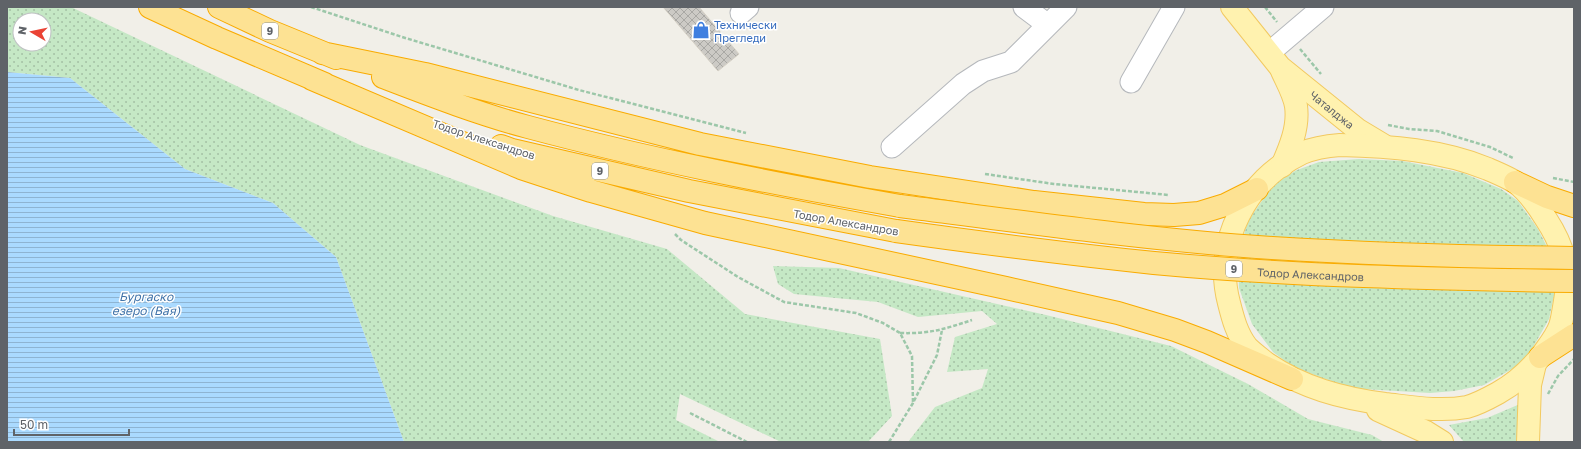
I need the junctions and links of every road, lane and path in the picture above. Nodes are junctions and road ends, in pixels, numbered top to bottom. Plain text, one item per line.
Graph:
1 (150, 7) edge
2 (219, 7) edge
3 (310, 7) edge
4 (1024, 7) edge
5 (1066, 7) edge
6 (1174, 7) edge
7 (1232, 7) edge
8 (1265, 7) edge
9 (1321, 8) edge
10 (1048, 25) junction
11 (1288, 35) junction
12 (322, 53) junction
13 (1275, 60) junction
14 (312, 79) junction
15 (1325, 80) dead end
16 (1131, 82) dead end
17 (1384, 123) dead end
18 (748, 133) dead end
19 (892, 147) dead end
20 (1387, 147) junction
21 (1514, 159) dead end
22 (1282, 166) junction
23 (984, 174) dead end
24 (1548, 177) dead end
25 (1515, 182) junction
26 (1574, 182) edge
27 (1257, 188) junction
28 (1173, 195) dead end
29 (1574, 206) edge
30 (672, 230) dead end
31 (1574, 258) edge
32 (1574, 281) edge
33 (972, 320) dead end
34 (942, 330) junction
35 (900, 333) junction
36 (1574, 335) edge
37 (1574, 359) edge
38 (1538, 360) junction
39 (1292, 379) junction
40 (1359, 401) junction
41 (1545, 401) dead end
42 (913, 403) junction
43 (690, 413) dead end
44 (747, 442) edge
45 (889, 442) edge
46 (1442, 442) edge
47 (1528, 442) edge

1 - 14 highway, Тодор Александров / 9
2 - 12 highway, 9
3 - 18 path
4 - 10 lane
5 - 10 lane
6 - 16 lane
7 - 13 main road, Чаталджа
8 - 11 path
9 - 11 lane
10 - 19 lane
11 - 13 lane
11 - 15 path
12 - 27 highway
12 - 31 highway, 9, bridge
13 - 20 main road, Чаталджа
13 - 22 main road, Чаталджа
14 - 32 highway, Тодор Александров / 9, bridge
14 - 39 highway
17 - 21 path
20 - 22 main road
20 - 25 main road
22 - 27 main road
23 - 28 path
24 - 26 path
25 - 29 highway
25 - 38 main road
27 - 39 main road
30 - 35 path
33 - 34 path
34 - 35 path
34 - 42 path
35 - 42 path
36 - 38 highway
37 - 41 path
38 - 40 main road
38 - 47 main road
39 - 40 main road
40 - 46 main road
42 - 45 path
43 - 44 path

